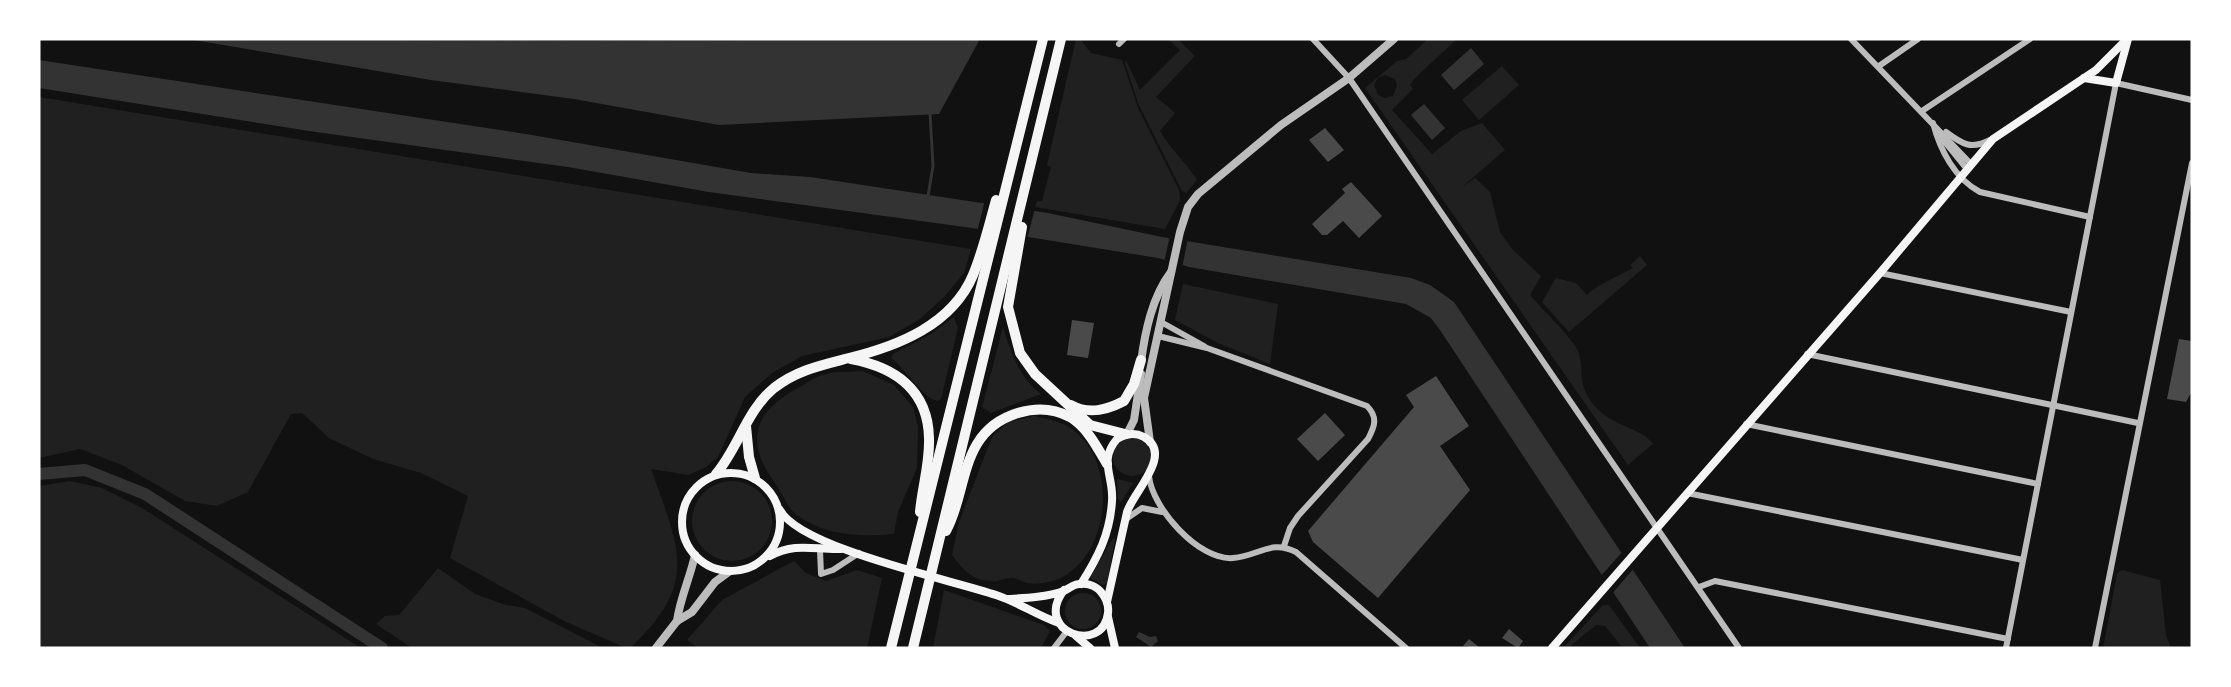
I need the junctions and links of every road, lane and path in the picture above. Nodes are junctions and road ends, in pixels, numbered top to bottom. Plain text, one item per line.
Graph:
1 (1043, 39) edge
2 (1062, 39) edge
3 (1314, 39) edge
4 (1394, 39) edge
5 (1851, 39) edge
6 (1918, 39) edge
7 (2030, 39) edge
8 (2127, 39) edge
9 (1879, 66) junction
10 (1349, 78) junction
11 (2084, 78) junction
12 (2116, 83) junction
13 (2192, 100) edge
14 (1922, 111) junction
15 (1934, 126) junction
16 (1993, 139) junction
17 (2192, 163) edge
18 (1969, 166) junction
19 (1959, 178) junction
20 (2090, 217) junction
21 (988, 244) junction
22 (1014, 249) junction
23 (1172, 271) junction
24 (1880, 273) junction
25 (2071, 312) junction
26 (1161, 322) junction
27 (1158, 336) junction
28 (1207, 348) junction
29 (1808, 354) junction
30 (848, 358) junction
31 (1141, 360) junction
32 (1058, 398) junction
33 (2053, 405) junction
34 (2138, 423) junction
35 (1746, 424) junction
36 (746, 425) junction
37 (1126, 434) junction
38 (1150, 442) junction
39 (1107, 464) junction
40 (716, 474) junction
41 (1149, 475) junction
42 (755, 478) junction
43 (2038, 484) junction
44 (1687, 493) junction
45 (778, 507) junction
46 (1163, 512) junction
47 (1124, 520) junction
48 (1658, 528) junction
49 (919, 536) junction
50 (939, 544) junction
51 (1284, 546) junction
52 (844, 549) junction
53 (820, 550) junction
54 (859, 554) junction
55 (694, 555) junction
56 (764, 559) junction
57 (2023, 560) junction
58 (730, 572) junction
59 (1081, 584) junction
60 (1699, 587) junction
61 (1064, 590) junction
62 (1009, 599) junction
63 (1107, 602) junction
64 (1107, 617) junction
65 (677, 621) junction
66 (1059, 623) junction
67 (1071, 633) junction
68 (2008, 639) junction
69 (656, 648) edge
70 (891, 648) edge
71 (913, 648) edge
72 (1054, 648) edge
73 (1090, 648) edge
74 (1115, 648) edge
75 (1406, 648) edge
76 (1552, 648) edge
77 (1739, 648) edge
78 (2006, 648) edge
79 (2095, 648) edge

1 - 21 highway
2 - 22 highway
3 - 10 street
4 - 10 street
5 - 9 street
6 - 9 street
7 - 14 street
8 - 11 main road
8 - 12 main road
9 - 14 street
10 - 23 street
10 - 48 street
11 - 12 main road
11 - 16 main road
12 - 13 street
12 - 20 street
14 - 15 street
15 - 16 street
15 - 18 street
15 - 19 street
16 - 18 main road
17 - 34 street
18 - 19 main road
19 - 20 street
19 - 24 main road
20 - 25 street
21 - 30 highway
21 - 49 highway
22 - 32 highway
22 - 50 highway
23 - 26 street
23 - 31 street
24 - 25 street
24 - 29 main road
25 - 33 street
26 - 27 street
26 - 28 street
27 - 28 street
27 - 38 street
28 - 51 street
29 - 33 street
29 - 35 main road
30 - 36 highway
30 - 49 highway
31 - 32 highway
31 - 37 street
32 - 37 highway
33 - 34 street
33 - 43 street
34 - 79 street
35 - 43 street
35 - 44 main road
36 - 40 highway
36 - 42 highway
37 - 38 main road
37 - 39 main road
38 - 41 main road
39 - 50 highway
39 - 59 main road
40 - 42 main road
40 - 55 main road
41 - 46 street
41 - 47 main road
42 - 45 main road
43 - 57 street
44 - 48 main road
44 - 57 street
45 - 52 main road
45 - 56 main road
46 - 47 street
46 - 51 street
47 - 63 main road
48 - 60 street
48 - 76 main road
49 - 70 highway
50 - 71 highway
51 - 75 street
52 - 53 main road
52 - 54 main road
53 - 54 street
53 - 56 main road
54 - 62 main road
55 - 58 main road
55 - 65 street
56 - 58 main road
57 - 68 street
58 - 65 street
59 - 61 main road
59 - 63 main road
60 - 68 street
60 - 77 street
61 - 62 main road
61 - 66 main road
62 - 66 main road
63 - 64 main road
64 - 67 main road
64 - 74 main road
65 - 69 street
66 - 67 main road
67 - 72 street
67 - 73 main road
68 - 78 street

